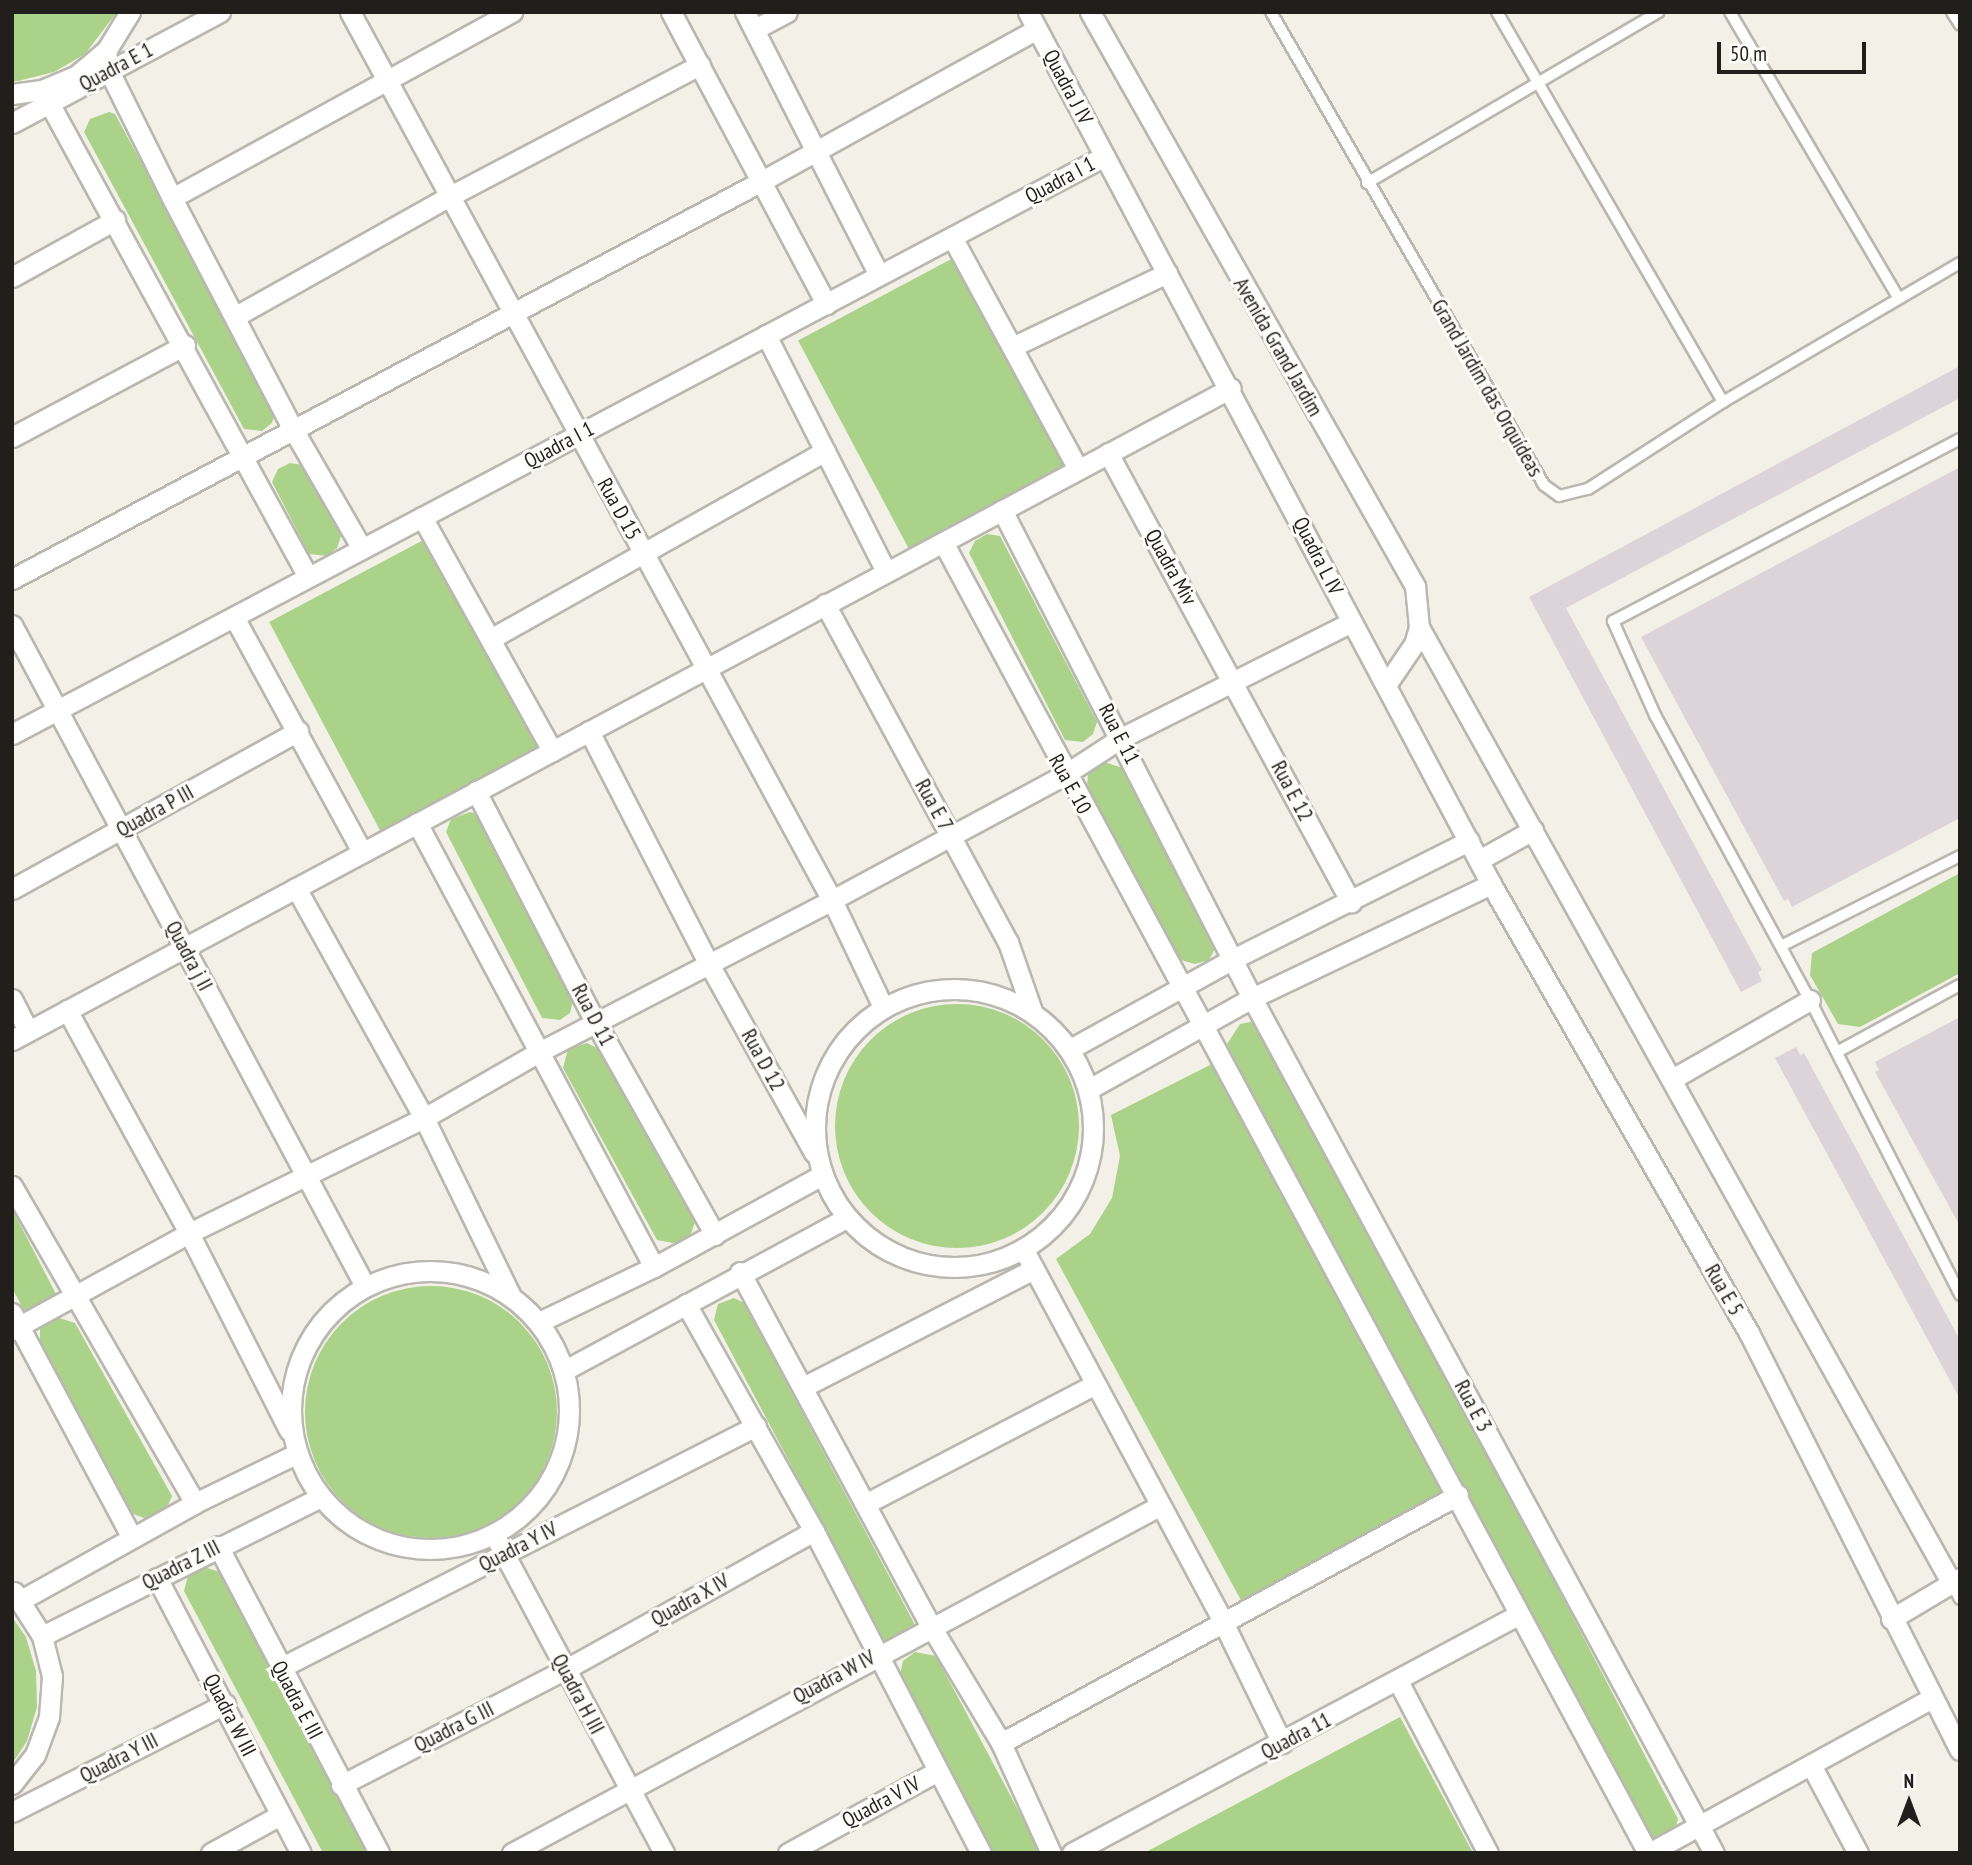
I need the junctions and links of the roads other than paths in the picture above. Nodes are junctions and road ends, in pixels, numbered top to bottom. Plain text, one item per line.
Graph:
1 (130, 12) edge
2 (220, 12) edge
3 (351, 12) edge
4 (512, 12) edge
5 (671, 12) edge
6 (787, 12) edge
7 (1090, 12) edge
8 (1271, 12) edge
9 (1497, 12) edge
10 (1659, 12) edge
11 (1730, 12) edge
12 (1952, 12) edge
13 (750, 21) edge
14 (1032, 21) edge
15 (1960, 25) edge
16 (108, 61) junction
17 (700, 65) junction
18 (387, 78) junction
19 (1537, 84) junction
20 (12, 94) edge
21 (47, 96) junction
22 (12, 123) edge
23 (816, 149) junction
24 (1105, 156) junction
25 (760, 182) junction
26 (1367, 183) junction
27 (452, 195) junction
28 (172, 198) junction
29 (114, 220) junction
30 (952, 237) junction
31 (1960, 263) edge
32 (1167, 273) junction
33 (879, 275) junction
34 (12, 277) edge
35 (1898, 297) junction
36 (826, 304) junction
37 (515, 312) junction
38 (236, 316) junction
39 (766, 335) junction
40 (185, 345) junction
41 (1012, 348) junction
42 (1231, 388) junction
43 (1723, 402) junction
44 (294, 431) junction
45 (578, 435) junction
46 (12, 437) edge
47 (1960, 439) edge
48 (825, 451) junction
49 (1108, 453) junction
50 (240, 458) junction
51 (1078, 469) junction
52 (1002, 510) junction
53 (422, 517) junction
54 (943, 542) junction
55 (362, 549) junction
56 (642, 551) junction
57 (886, 572) junction
58 (307, 575) junction
59 (12, 579) edge
60 (825, 604) junction
61 (234, 617) junction
62 (1352, 622) junction
63 (12, 625) edge
64 (1419, 627) junction
65 (492, 638) junction
66 (704, 669) junction
67 (1233, 680) junction
68 (1386, 685) junction
69 (57, 710) junction
70 (298, 731) junction
71 (589, 731) junction
72 (12, 734) edge
73 (1121, 738) junction
74 (552, 751) junction
75 (1065, 775) junction
76 (476, 791) junction
77 (418, 822) junction
78 (121, 830) junction
79 (1533, 830) junction
80 (952, 836) junction
81 (1469, 841) junction
82 (362, 852) junction
83 (1960, 856) edge
84 (1479, 860) junction
85 (1491, 884) junction
86 (296, 888) junction
87 (12, 889) edge
88 (832, 900) junction
89 (1351, 902) junction
90 (1781, 946) junction
91 (184, 947) junction
92 (1233, 959) junction
93 (709, 964) junction
94 (1184, 985) junction
95 (1960, 985) edge
96 (1252, 998) junction
97 (12, 999) edge
98 (1810, 1000) junction
99 (883, 1007) junction
100 (66, 1010) junction
101 (1031, 1011) junction
102 (597, 1023) junction
103 (1203, 1023) junction
104 (20, 1035) edge
105 (1070, 1049) junction
106 (539, 1052) junction
107 (1837, 1052) junction
108 (1672, 1079) junction
109 (1089, 1089) junction
110 (424, 1118) junction
111 (819, 1166) junction
112 (307, 1177) junction
113 (12, 1186) edge
114 (846, 1218) junction
115 (189, 1233) junction
116 (715, 1235) junction
117 (1029, 1260) junction
118 (654, 1267) junction
119 (740, 1272) junction
120 (365, 1286) junction
121 (1960, 1295) edge
122 (511, 1296) junction
123 (75, 1298) junction
124 (686, 1304) junction
125 (539, 1322) junction
126 (15, 1323) edge
127 (565, 1370) junction
128 (1094, 1385) junction
129 (805, 1386) junction
130 (756, 1426) junction
131 (295, 1444) junction
132 (1458, 1495) junction
133 (321, 1497) junction
134 (195, 1503) junction
135 (867, 1503) junction
136 (1159, 1506) junction
137 (814, 1531) junction
138 (495, 1534) junction
139 (132, 1538) junction
140 (218, 1546) junction
141 (503, 1554) junction
142 (157, 1578) junction
143 (1957, 1586) edge
144 (17, 1595) edge
145 (1518, 1615) junction
146 (1891, 1619) junction
147 (1222, 1620) junction
148 (932, 1628) junction
149 (42, 1636) junction
150 (876, 1654) junction
151 (279, 1668) junction
152 (566, 1670) junction
153 (1398, 1681) junction
154 (1932, 1698) junction
155 (225, 1704) junction
156 (1001, 1743) junction
157 (1282, 1743) junction
158 (1960, 1750) edge
159 (1811, 1765) junction
160 (938, 1771) junction
161 (12, 1784) edge
162 (341, 1785) junction
163 (628, 1788) junction
164 (12, 1812) edge
165 (280, 1815) junction
166 (1700, 1825) junction
167 (211, 1853) edge
168 (300, 1853) edge
169 (379, 1853) edge
170 (512, 1853) edge
171 (664, 1853) edge
172 (788, 1853) edge
173 (981, 1853) edge
174 (1051, 1853) edge
175 (1072, 1853) edge
176 (1488, 1853) edge
177 (1649, 1853) edge
178 (1714, 1853) edge
179 (1858, 1853) edge

1 - 16 street
2 - 16 street, Quadra E 1
3 - 18 street, Rua D 15
4 - 18 street
5 - 17 street
6 - 13 street
7 - 64 street, Avenida Grand Jardim
8 - 26 lane, Grand Jardim das Orquídeas
9 - 19 lane
10 - 19 lane
11 - 35 lane
12 - 15 lane
13 - 23 street
14 - 23 street
14 - 24 street, Quadra J IV
16 - 21 street, Quadra E 1
16 - 28 street
17 - 25 street
17 - 27 street
18 - 27 street, Rua D 15
18 - 28 street
19 - 26 lane
19 - 43 lane
20 - 21 street
21 - 22 street, Quadra E 1
21 - 29 street
23 - 25 street
23 - 33 street
24 - 30 street, Quadra I 1
24 - 32 street, Quadra J IV
25 - 36 street
25 - 37 street
26 - 43 lane, Grand Jardim das Orquídeas
27 - 37 street, Rua D 15
27 - 38 street
28 - 38 street
29 - 34 street
29 - 40 street
30 - 33 street, Quadra I 1
30 - 41 street
31 - 35 lane, Grand Jardim das Orquídeas
32 - 41 street
32 - 42 street, Quadra L IV
33 - 36 street, Quadra I 1
35 - 43 lane, Grand Jardim das Orquídeas
36 - 39 street, Quadra I 1
37 - 44 street
37 - 45 street, Rua D 15
38 - 44 street
39 - 45 street, Quadra I 1
39 - 48 street
40 - 46 street
40 - 50 street
41 - 51 street
42 - 49 street
42 - 62 street, Quadra L IV
44 - 50 street
44 - 55 street
45 - 53 street, Quadra I 1
45 - 56 street, Rua D 15
47 - 90 lane
48 - 56 street
48 - 57 street
49 - 51 street
49 - 67 street, Quadra Miv
50 - 58 street
50 - 59 street
51 - 52 street
52 - 54 street
52 - 73 street, Rua E 11
53 - 55 street, Quadra I 1
53 - 65 street
54 - 57 street
54 - 75 street, Rua E 10
55 - 58 street, Quadra I 1
56 - 65 street
56 - 66 street, Rua D 15
57 - 60 street
58 - 61 street, Quadra I 1
60 - 66 street
60 - 80 street, Rua E 7
61 - 69 street, Quadra I 1
61 - 70 street
62 - 67 street
62 - 68 street, Quadra L IV
63 - 69 street, Quadra j II
64 - 68 street
64 - 79 street
65 - 74 street
66 - 71 street
66 - 88 street, Rua D 15
67 - 73 street
67 - 89 street, Rua E 12
68 - 81 street, Quadra L IV
69 - 72 street, Quadra I 1
69 - 78 street, Quadra j II
70 - 78 street, Quadra P III
70 - 82 street
71 - 74 street
71 - 93 street, Rua D 12
73 - 75 street
73 - 92 street, Rua E 11
74 - 76 street
75 - 80 street
75 - 94 street, Rua E 10
76 - 77 street
76 - 102 street, Rua D 11
77 - 82 street
77 - 106 street
78 - 87 street, Quadra P III
78 - 91 street, Quadra j II
79 - 84 street
79 - 108 street
80 - 88 street
80 - 101 street, Rua E 7
81 - 84 street, Rua E 5
81 - 89 street
82 - 86 street
83 - 90 lane
84 - 85 street, Rua E 5
85 - 96 street
85 - 146 street, Rua E 5
86 - 91 street
86 - 110 street
88 - 93 street
88 - 99 street, Rua D 15
89 - 92 street
90 - 98 lane
91 - 100 street
91 - 112 street, Quadra j II
92 - 94 street
92 - 96 street, Rua E 3
93 - 102 street
93 - 111 street, Rua D 12
94 - 103 street, Rua E 10
94 - 105 street
95 - 107 lane
96 - 103 street
96 - 166 street, Rua E 3
97 - 104 street
98 - 107 lane
98 - 108 street
99 - 101 street
99 - 111 street
100 - 104 street
100 - 115 street
101 - 105 street
102 - 106 street
102 - 116 street, Rua D 11
103 - 109 street
103 - 132 street, Rua E 10
105 - 109 street
106 - 110 street
106 - 118 street
107 - 121 lane
108 - 143 street
109 - 117 street
110 - 112 street
110 - 122 street
111 - 114 street, Rua D 12
111 - 116 street
112 - 115 street
112 - 120 street, Quadra j II
113 - 123 street
114 - 117 street
114 - 119 street
115 - 123 street
115 - 131 street
116 - 118 street
117 - 128 street
117 - 129 street
118 - 125 street
119 - 124 street
119 - 129 street
120 - 122 street
120 - 131 street
122 - 125 street
123 - 126 street
123 - 134 street
124 - 127 street
124 - 130 street
125 - 127 street
126 - 139 street
127 - 138 street
128 - 135 street
128 - 136 street
129 - 135 street
130 - 137 street
130 - 141 street, Quadra Y IV
131 - 133 street
131 - 134 street
132 - 145 street, Rua E 10
132 - 147 street
133 - 138 street
133 - 140 street, Quadra Z III
134 - 139 street
135 - 148 street
136 - 147 street
136 - 148 street, Quadra W IV
137 - 150 street
137 - 152 street, Quadra X IV
138 - 141 street, Quadra H III
139 - 144 street
140 - 142 street, Quadra Z III
140 - 151 street, Quadra E III
141 - 151 street, Quadra Y IV
141 - 152 street, Quadra H III
142 - 149 street, Quadra Z III
142 - 155 street, Quadra W III
143 - 146 street
144 - 149 street
145 - 153 street, Quadra 11
145 - 177 street, Rua E 10
146 - 154 street, Rua E 5
147 - 156 street
147 - 157 street
148 - 150 street, Quadra W IV
148 - 156 street
149 - 161 street
150 - 160 street
150 - 163 street, Quadra W IV
151 - 162 street, Quadra E III
152 - 162 street, Quadra G III
152 - 163 street, Quadra H III
153 - 157 street, Quadra 11
153 - 176 street
154 - 158 street, Rua E 5
154 - 159 street
155 - 164 street, Quadra Y III
155 - 165 street, Quadra W III
156 - 174 street
157 - 175 street, Quadra 11
159 - 166 street
159 - 179 street
160 - 172 street, Quadra V IV
160 - 173 street
162 - 169 street, Quadra E III
163 - 170 street, Quadra W IV
163 - 171 street, Quadra H III
165 - 167 street
165 - 168 street, Quadra W III
166 - 177 street
166 - 178 street, Rua E 3

